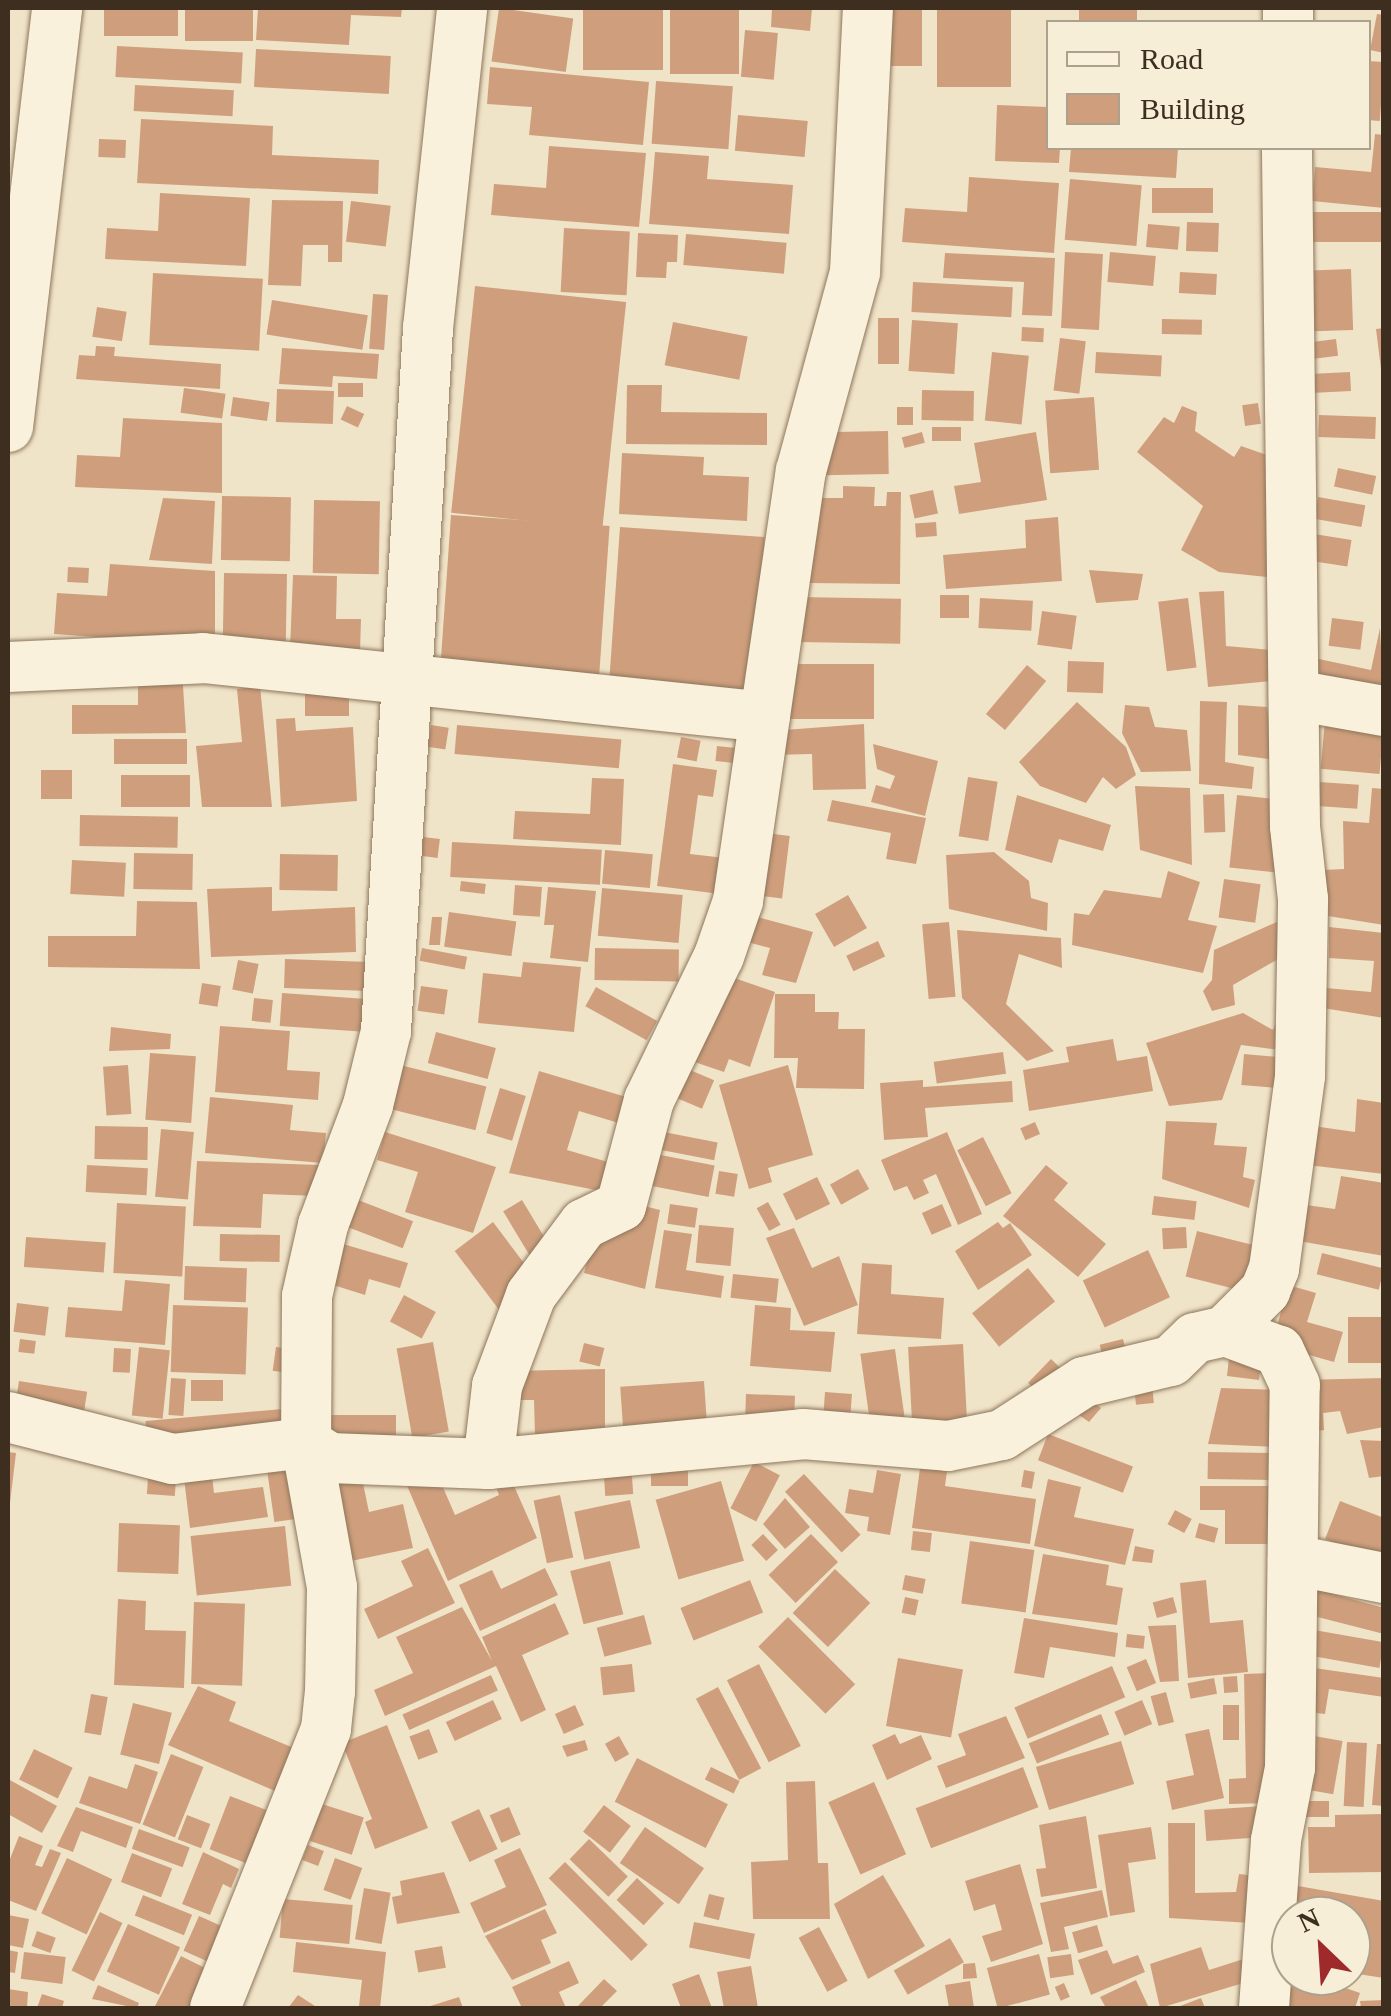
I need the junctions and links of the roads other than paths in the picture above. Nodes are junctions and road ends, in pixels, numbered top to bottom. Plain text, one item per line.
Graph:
1 (57, 8) edge
2 (462, 8) edge
3 (868, 8) edge
4 (1287, 150) edge
5 (8, 427) edge
6 (8, 667) edge
7 (402, 683) junction
8 (1294, 695) junction
9 (1384, 711) edge
10 (766, 718) junction
11 (1225, 1331) junction
12 (8, 1417) edge
13 (306, 1443) junction
14 (488, 1464) junction
15 (1293, 1560) junction
16 (1384, 1578) edge
17 (215, 2008) edge
18 (1264, 2008) edge

1 - 5 street
2 - 7 street
3 - 10 street
4 - 8 street
6 - 7 street
7 - 10 street
7 - 13 street
8 - 9 street
8 - 11 street
10 - 14 street
11 - 14 street
11 - 15 street
12 - 13 street
13 - 14 street
13 - 17 street
15 - 16 street
15 - 18 street

